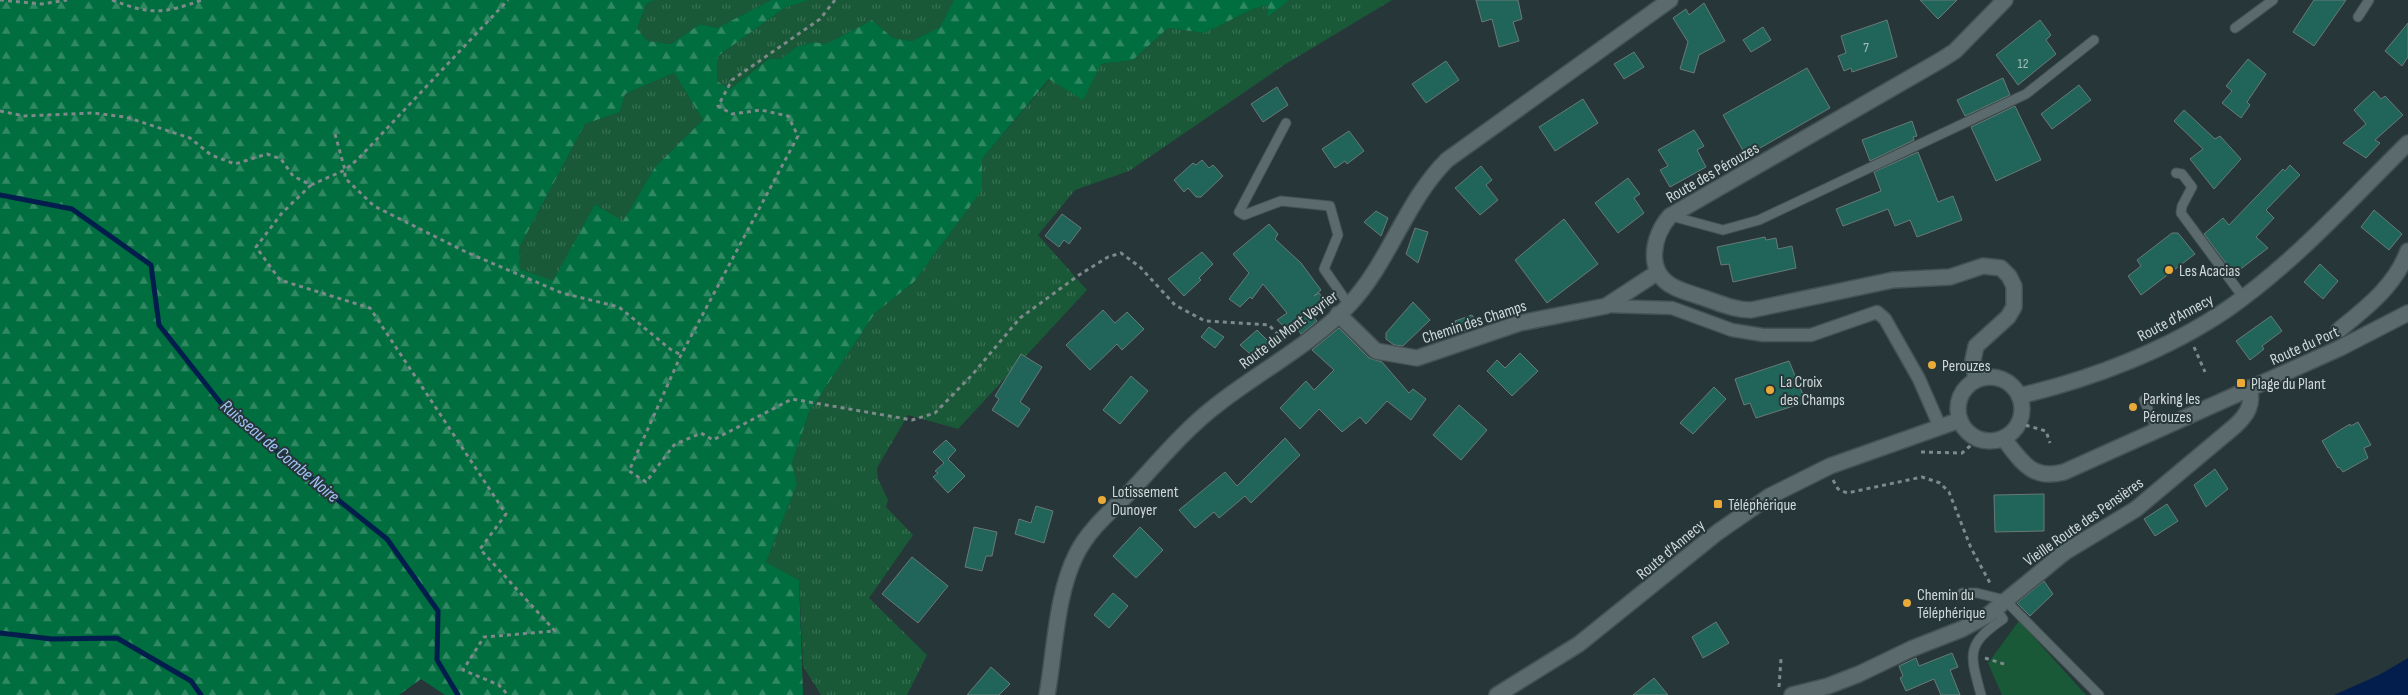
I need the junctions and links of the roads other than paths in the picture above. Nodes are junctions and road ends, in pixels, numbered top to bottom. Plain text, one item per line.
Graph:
1 (1670, 0) edge
2 (2005, 0) edge
3 (2273, 0) edge
4 (2369, 0) edge
5 (2358, 17) dead end
6 (2234, 28) dead end
7 (2094, 40) dead end
8 (1286, 123) dead end
9 (2408, 143) edge
10 (2176, 173) dead end
11 (1670, 216) junction
12 (2408, 251) edge
13 (1658, 272) junction
14 (2243, 297) junction
15 (1606, 306) junction
16 (1343, 310) junction
17 (2408, 313) edge
18 (2339, 330) dead end
19 (1976, 380) junction
20 (2249, 388) junction
21 (2019, 396) junction
22 (2144, 400) dead end
23 (1960, 420) junction
24 (1940, 427) junction
25 (2158, 430) junction
26 (2003, 438) junction
27 (1962, 593) dead end
28 (2001, 604) junction
29 (1047, 695) edge
30 (1497, 695) edge
31 (1792, 695) edge
32 (1981, 695) edge
33 (2099, 695) edge

1 - 16 street, Route du Mont Veyrier
2 - 11 street, Route des Pérouzes
3 - 6 lane
4 - 5 lane
7 - 11 lane
8 - 16 lane
9 - 14 street, Route d'Annecy
10 - 14 lane
11 - 13 street, Route des Pérouzes
12 - 18 street
13 - 15 street, Chemin des Champs
13 - 19 street
14 - 21 street, Route d'Annecy
15 - 16 street, Chemin des Champs
15 - 24 street, Chemin des Champs
16 - 29 street, Route du Mont Veyrier
17 - 20 street, Route du Port
19 - 21 street
19 - 23 street
20 - 25 street, Route du Port
20 - 28 street, Vieille Route des Pensières
21 - 26 street
22 - 25 lane
23 - 24 street, Route d'Annecy
23 - 26 street
24 - 30 street, Route d'Annecy
25 - 26 street, Route du Port
27 - 28 lane
28 - 31 street, Vieille Route des Pensières
28 - 32 lane
28 - 33 lane

